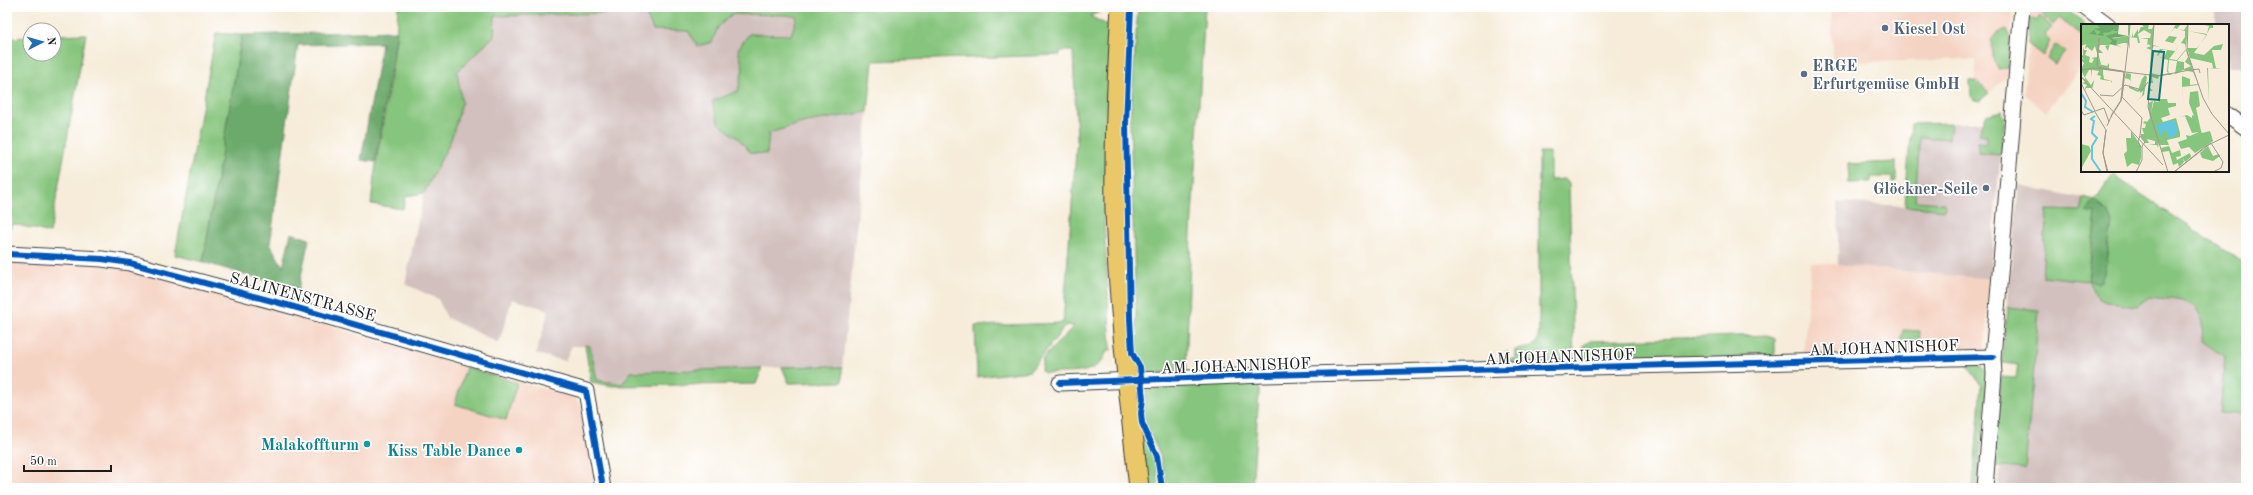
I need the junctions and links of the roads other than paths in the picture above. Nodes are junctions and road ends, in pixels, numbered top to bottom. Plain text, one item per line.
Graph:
1 (2022, 7) edge
2 (2084, 7) edge
3 (1121, 14) edge
4 (2107, 24) edge
5 (2229, 116) edge
6 (2246, 128) edge
7 (7, 254) edge
8 (1993, 357) junction
9 (1127, 380) junction
10 (1060, 383) dead end
11 (603, 488) edge
12 (1139, 488) edge
13 (1985, 488) edge

1 - 8 street
2 - 4 street
3 - 9 main road
5 - 6 street
7 - 11 street, SALINENSTRASSE
8 - 9 street, AM JOHANNISHOF
8 - 13 street
9 - 10 street
9 - 12 main road

